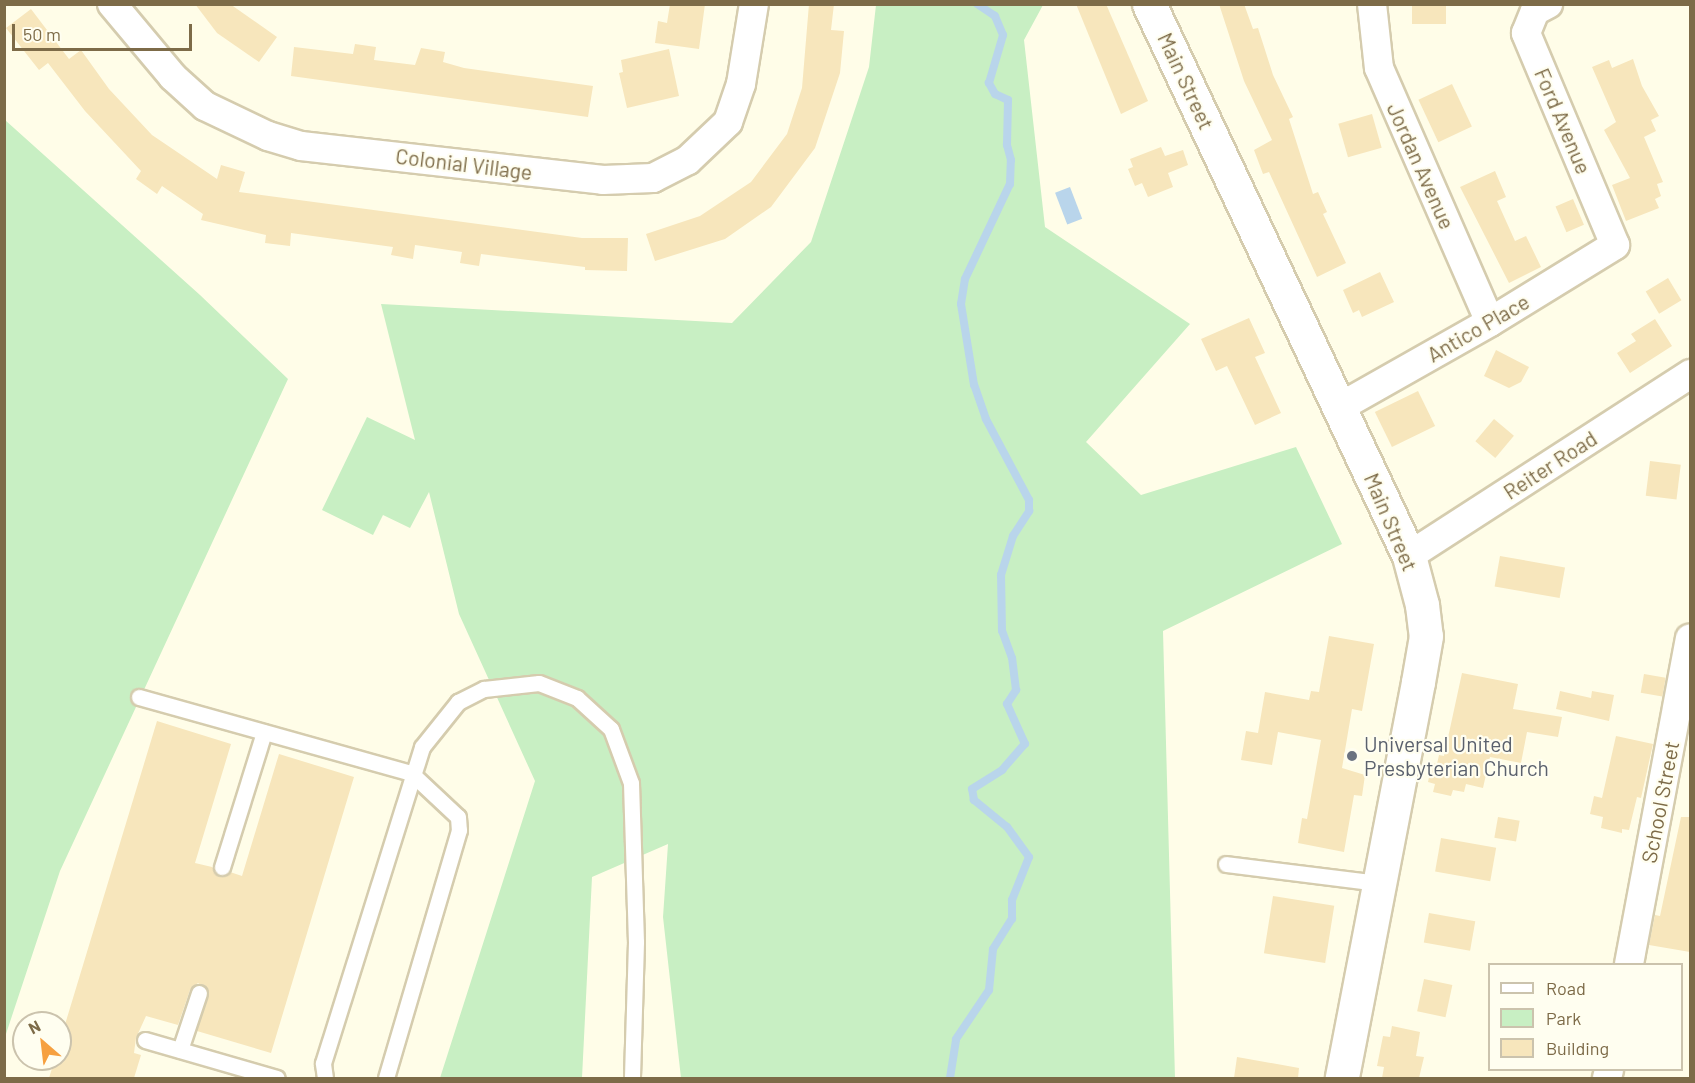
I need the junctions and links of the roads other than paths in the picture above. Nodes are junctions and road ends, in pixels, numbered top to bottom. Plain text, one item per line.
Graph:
1 (112, 4) edge
2 (754, 4) edge
3 (1149, 4) edge
4 (1372, 4) edge
5 (1548, 4) edge
6 (1615, 246) joint
7 (1491, 322) junction
8 (1690, 374) edge
9 (1340, 407) junction
10 (1409, 556) junction
11 (1690, 639) edge
12 (139, 697) dead end
13 (264, 732) junction
14 (411, 773) junction
15 (1226, 864) dead end
16 (222, 867) dead end
17 (1379, 883) junction
18 (1629, 963) edge
19 (199, 993) dead end
20 (145, 1041) dead end
21 (180, 1050) junction
22 (277, 1078) edge
23 (323, 1078) edge
24 (386, 1078) edge
25 (632, 1078) edge
26 (1342, 1078) edge

1 - 2 street, Colonial Village
3 - 9 street, Main Street
4 - 7 street, Jordan Avenue
5 - 6 street, Ford Avenue
6 - 7 street, Antico Place
7 - 9 street, Antico Place
8 - 10 street, Reiter Road
9 - 10 street, Main Street
10 - 17 street, Main Street
11 - 18 street, School Street
12 - 13 lane
13 - 14 lane
13 - 16 lane
14 - 23 lane
14 - 24 lane
14 - 25 lane
15 - 17 lane
17 - 26 street, Main Street
19 - 21 lane
20 - 21 lane
21 - 22 lane

